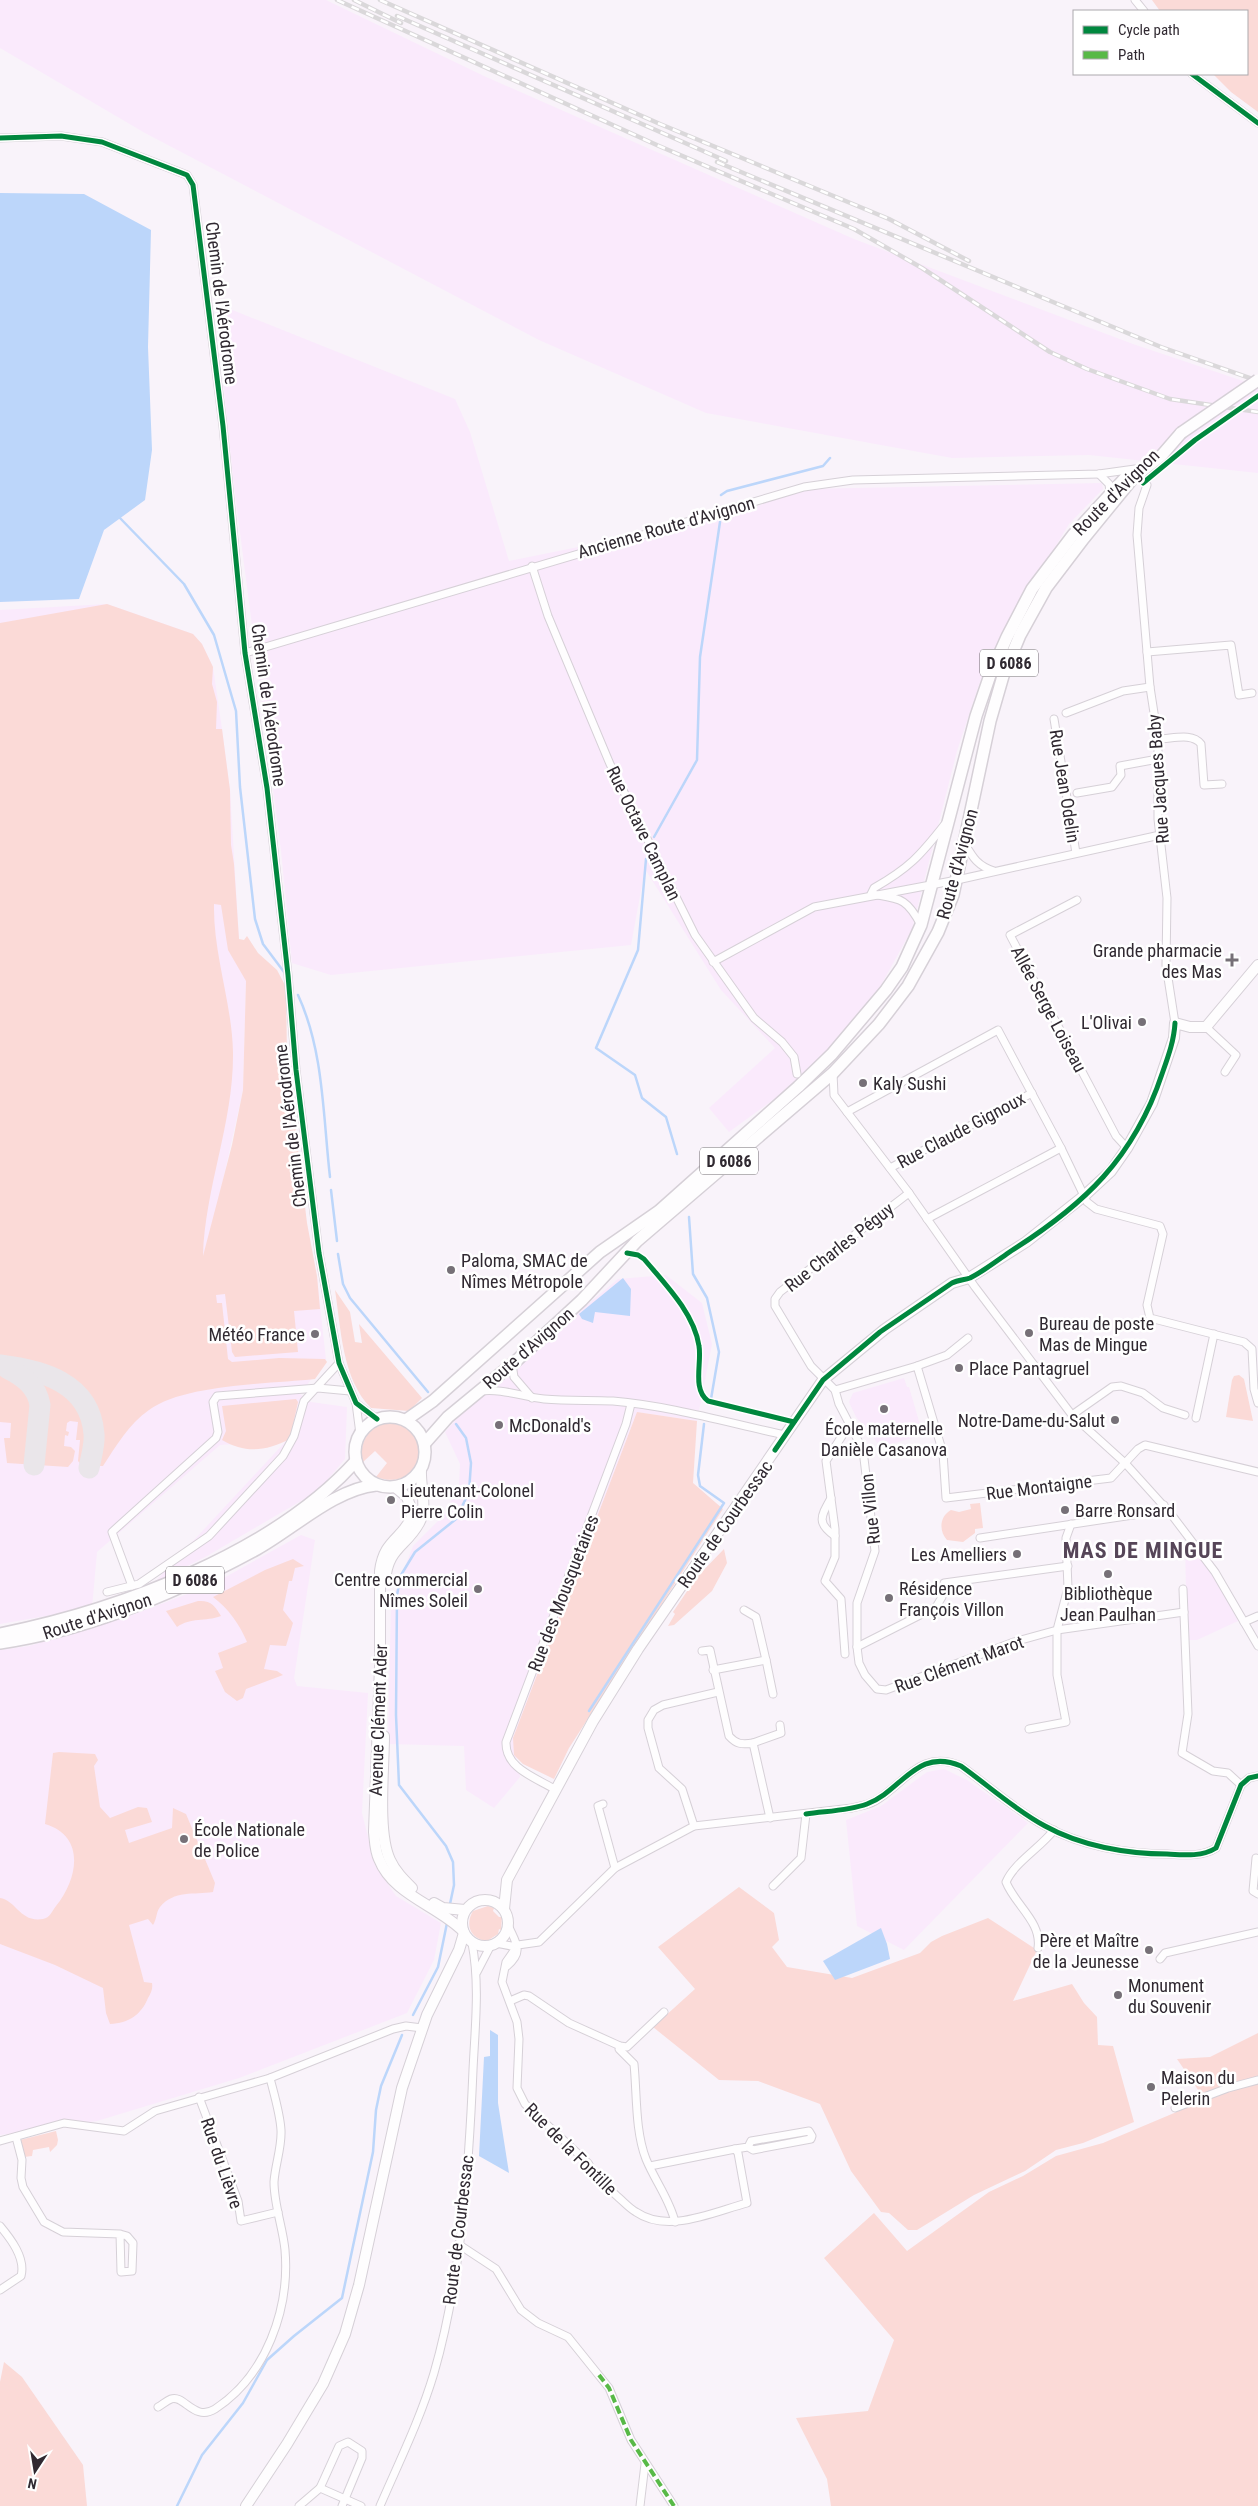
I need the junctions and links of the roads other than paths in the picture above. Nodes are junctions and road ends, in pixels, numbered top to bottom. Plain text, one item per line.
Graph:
1 (1135, 0) edge
2 (1143, 10) edge
3 (1193, 75) edge
4 (1258, 123) edge
5 (0, 138) edge
6 (1258, 380) edge
7 (1181, 433) junction
8 (1135, 469) junction
9 (1099, 474) junction
10 (1146, 485) dead end
11 (1110, 492) junction
12 (532, 566) junction
13 (1147, 652) junction
14 (245, 653) junction
15 (1150, 687) junction
16 (1252, 694) dead end
17 (1066, 712) dead end
18 (1054, 719) dead end
19 (1158, 740) junction
20 (1158, 759) junction
21 (1222, 784) dead end
22 (1077, 793) dead end
23 (950, 818) junction
24 (1160, 835) junction
25 (965, 844) junction
26 (1076, 853) junction
27 (994, 871) junction
28 (957, 880) junction
29 (934, 883) junction
30 (872, 894) junction
31 (1077, 900) dead end
32 (921, 925) junction
33 (713, 962) junction
34 (1258, 965) edge
35 (1175, 1023) junction
36 (1206, 1027) junction
37 (1225, 1072) dead end
38 (833, 1073) junction
39 (797, 1074) dead end
40 (1032, 1093) junction
41 (847, 1112) junction
42 (1062, 1148) junction
43 (1127, 1148) junction
44 (890, 1168) junction
45 (909, 1192) junction
46 (1084, 1196) junction
47 (927, 1219) junction
48 (969, 1278) junction
49 (1214, 1334) junction
50 (968, 1338) dead end
51 (339, 1363) junction
52 (512, 1364) junction
53 (916, 1366) junction
54 (823, 1380) junction
55 (318, 1388) junction
56 (835, 1390) junction
57 (350, 1391) junction
58 (478, 1392) junction
59 (532, 1398) junction
60 (356, 1403) junction
61 (1258, 1403) edge
62 (631, 1404) junction
63 (1072, 1415) junction
64 (1185, 1415) dead end
65 (1196, 1418) dead end
66 (377, 1419) junction
67 (406, 1420) junction
68 (849, 1425) junction
69 (360, 1434) junction
70 (785, 1435) junction
71 (425, 1443) junction
72 (356, 1461) junction
73 (1125, 1463) junction
74 (421, 1470) junction
75 (1258, 1472) edge
76 (376, 1484) junction
77 (395, 1487) junction
78 (831, 1498) junction
79 (1164, 1505) junction
80 (1071, 1524) junction
81 (835, 1536) junction
82 (980, 1538) dead end
83 (1068, 1566) junction
84 (132, 1586) junction
85 (1183, 1589) dead end
86 (107, 1592) dead end
87 (744, 1610) dead end
88 (1184, 1612) junction
89 (1258, 1616) edge
90 (1244, 1622) junction
91 (1057, 1630) junction
92 (0, 1634) edge
93 (0, 1643) edge
94 (1258, 1646) edge
95 (857, 1647) junction
96 (702, 1651) dead end
97 (845, 1654) dead end
98 (766, 1660) junction
99 (713, 1670) junction
100 (718, 1692) junction
101 (773, 1694) dead end
102 (780, 1724) dead end
103 (1028, 1729) dead end
104 (753, 1743) junction
105 (1258, 1776) edge
106 (1241, 1785) junction
107 (556, 1790) junction
108 (603, 1804) dead end
109 (806, 1814) junction
110 (770, 1818) junction
111 (694, 1826) junction
112 (1054, 1830) junction
113 (1256, 1863) edge
114 (615, 1868) junction
115 (507, 1880) junction
116 (773, 1886) dead end
117 (1258, 1894) edge
118 (483, 1899) junction
119 (504, 1909) junction
120 (465, 1910) junction
121 (508, 1924) junction
122 (1258, 1932) edge
123 (467, 1937) junction
124 (493, 1944) junction
125 (518, 1945) junction
126 (1038, 1948) dead end
127 (1163, 1956) dead end
128 (477, 1972) junction
129 (510, 2001) junction
130 (664, 2012) dead end
131 (422, 2028) junction
132 (620, 2046) junction
133 (270, 2078) junction
134 (1258, 2080) edge
135 (199, 2097) junction
136 (1175, 2108) dead end
137 (16, 2137) junction
138 (0, 2140) edge
139 (748, 2147) junction
140 (735, 2150) junction
141 (650, 2166) junction
142 (278, 2212) junction
143 (675, 2222) junction
144 (0, 2226) edge
145 (120, 2234) junction
146 (458, 2244) junction
147 (0, 2290) edge
148 (158, 2407) dead end
149 (645, 2464) junction
150 (320, 2488) junction
151 (344, 2503) edge
152 (246, 2506) edge
153 (299, 2506) edge
154 (361, 2506) edge
155 (380, 2506) edge
156 (640, 2506) edge
157 (674, 2506) edge

1 - 2 street
3 - 4 street
5 - 14 street, Chemin de l'Aérodrome
6 - 7 main road, D 6086, bridge
7 - 8 main road, Route d'Avignon / D 6086
7 - 25 main road, Route d'Avignon / D 6086
8 - 9 street, Ancienne Route d'Avignon
8 - 11 main road, Route d'Avignon / D 6086
9 - 11 street
9 - 12 street, Ancienne Route d'Avignon
10 - 13 street, Rue Jacques Baby
11 - 23 main road, Route d'Avignon / D 6086
12 - 14 street, Ancienne Route d'Avignon
12 - 33 street, Rue Octave Camplan
13 - 15 street, Rue Jacques Baby
13 - 16 street
14 - 51 street, Chemin de l'Aérodrome
15 - 17 street
15 - 19 street, Rue Jacques Baby
18 - 26 street, Rue Jean Odelin
19 - 20 street, Rue Jacques Baby
19 - 21 street
20 - 22 street
20 - 24 street, Rue Jacques Baby
23 - 29 main road, Route d'Avignon / D 6086
23 - 30 street
24 - 26 street, Rue Jean Odelin
24 - 35 street, Rue Jacques Baby
25 - 27 street
25 - 28 main road, Route d'Avignon / D 6086
26 - 27 street, Rue Jean Odelin
27 - 28 street, Rue Jean Odelin
28 - 29 street, Rue Jean Odelin
28 - 38 main road, Route d'Avignon / D 6086
29 - 30 street, Rue Jean Odelin
29 - 32 main road, Route d'Avignon / D 6086
30 - 32 street
30 - 33 street, Rue Jean Odelin
31 - 43 street, Allée Serge Loiseau
32 - 67 main road, Route d'Avignon / D 6086
33 - 39 street, Rue Octave Camplan
34 - 36 street
35 - 36 street
35 - 43 street, Route de Courbessac
36 - 37 street
38 - 41 street
38 - 52 main road, Route d'Avignon / D 6086
40 - 41 street
40 - 42 street
40 - 44 street, Rue Claude Gignoux
41 - 44 street
42 - 46 street
42 - 47 street
43 - 46 street, Route de Courbessac
44 - 45 street
45 - 47 street
45 - 54 street, Rue Charles Péguy
46 - 48 street, Route de Courbessac
46 - 49 street
47 - 48 street
48 - 54 street, Route de Courbessac
48 - 63 street
49 - 61 street
49 - 65 street
50 - 53 street
51 - 55 street
51 - 57 street, Chemin de l'Aérodrome
52 - 58 main road, Route d'Avignon / D 6086
52 - 59 street
53 - 56 street
53 - 73 street, Rue Montaigne
54 - 56 street
54 - 70 street, Route de Courbessac
55 - 57 street
55 - 84 street
55 - 84 street
56 - 68 street, Rue Villon
57 - 60 street, Chemin de l'Aérodrome
58 - 59 street
58 - 71 main road, Route d'Avignon / D 6086
59 - 62 street
60 - 66 street, Chemin de l'Aérodrome
60 - 69 street, Chemin de l'Aérodrome
62 - 70 street
62 - 107 street, Rue des Mousquetaires
63 - 64 street
63 - 73 street
66 - 67 main road
66 - 69 main road
67 - 71 main road
68 - 78 street
68 - 95 street, Rue Villon
69 - 72 main road
70 - 107 street, Route de Courbessac
71 - 74 main road
72 - 76 main road
72 - 92 main road, Route d'Avignon / D 6086
73 - 75 street, Rue Montaigne
73 - 79 street
74 - 77 main road
74 - 120 street, Avenue Clément Ader
76 - 77 main road
76 - 93 main road, Route d'Avignon / D 6086
77 - 123 street, Avenue Clément Ader
78 - 81 street
78 - 81 street
79 - 80 street
79 - 90 street
80 - 82 street
80 - 83 street
81 - 97 street
83 - 91 street
83 - 95 street
84 - 86 street
85 - 88 street
87 - 98 street
88 - 91 street, Rue Clément Marot
88 - 106 street
89 - 90 street
90 - 94 street
91 - 95 street, Rue Clément Marot
91 - 103 street
96 - 99 street
98 - 99 street
98 - 101 street
99 - 100 street
100 - 104 street
100 - 111 street
102 - 104 street
104 - 110 street
105 - 106 street
106 - 112 street
107 - 115 street, Route de Courbessac
108 - 114 street
109 - 110 street
109 - 112 street
109 - 116 street
110 - 111 street
111 - 114 street
112 - 126 street
113 - 117 street
114 - 125 street
115 - 118 street, Route de Courbessac
115 - 119 street, Route de Courbessac
118 - 119 street
118 - 120 street
119 - 121 street
120 - 123 street
121 - 124 street
121 - 125 street
122 - 127 street
123 - 124 street
123 - 128 street, Route de Courbessac
123 - 131 street
124 - 125 street
124 - 128 street, Route de Courbessac
125 - 129 street, Rue de la Fontille
128 - 146 street, Route de Courbessac
129 - 132 street
129 - 143 street, Rue de la Fontille
130 - 132 street
131 - 133 street
131 - 152 street
132 - 141 street
133 - 135 street
133 - 142 street
134 - 136 street
135 - 137 street
135 - 142 street, Rue du Lièvre
137 - 138 street
137 - 145 street
139 - 139 street
139 - 140 street
140 - 141 street
140 - 143 street, Rue de la Fontille
141 - 143 street
142 - 148 street
144 - 147 street
145 - 145 street
146 - 149 street
146 - 155 street, Route de Courbessac
149 - 156 street
149 - 157 street
150 - 151 street
150 - 151 street
150 - 153 street
151 - 154 street

